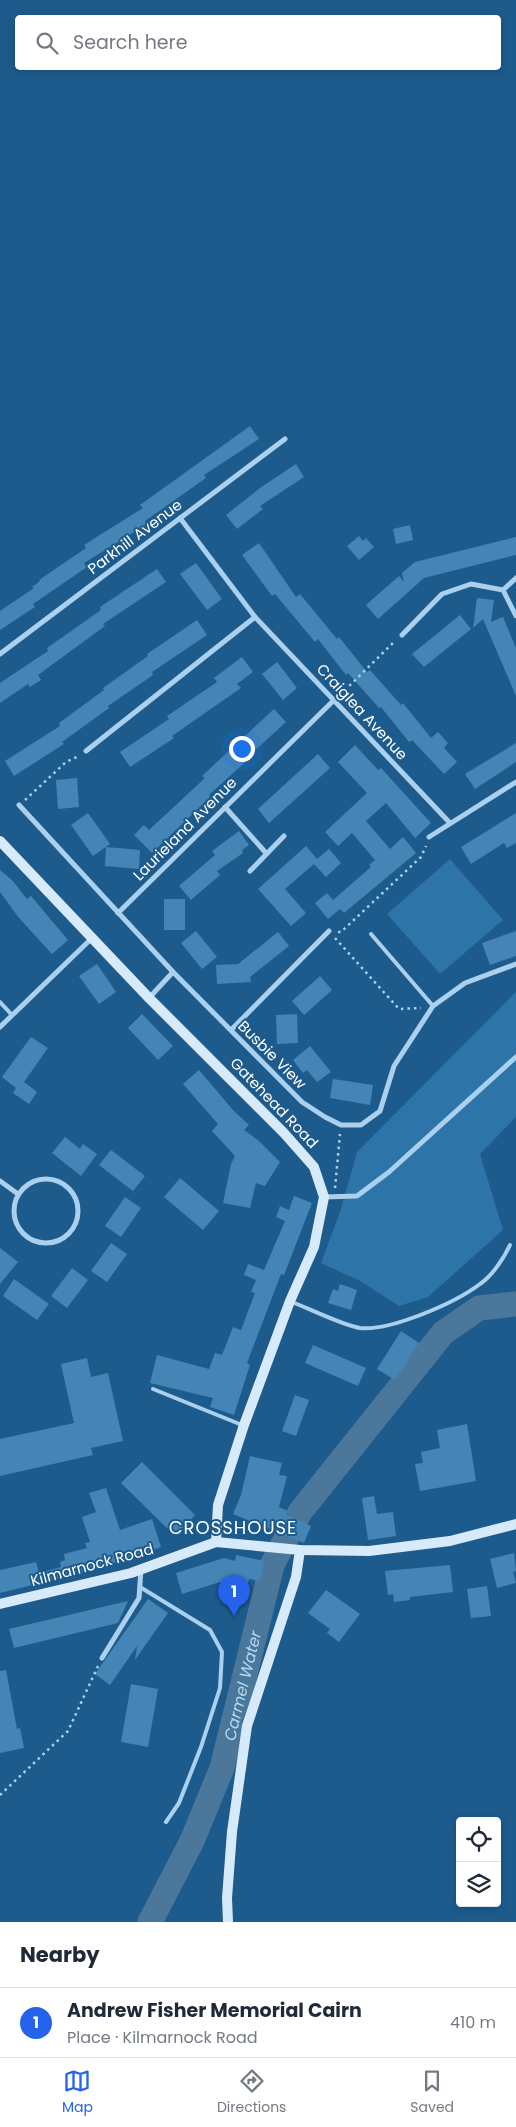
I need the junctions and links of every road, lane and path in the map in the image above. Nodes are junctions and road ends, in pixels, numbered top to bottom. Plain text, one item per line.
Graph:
1 (284, 439) dead end
2 (180, 518) junction
3 (516, 578) edge
4 (503, 590) junction
5 (516, 616) edge
6 (255, 617) junction
7 (402, 635) joint
8 (0, 654) edge
9 (334, 700) junction
10 (86, 751) joint
11 (516, 782) edge
12 (19, 805) joint
13 (225, 807) junction
14 (450, 824) junction
15 (284, 836) dead end
16 (429, 837) joint
17 (0, 841) edge
18 (266, 853) junction
19 (250, 871) dead end
20 (118, 913) junction
21 (329, 931) junction
22 (371, 934) dead end
23 (92, 938) junction
24 (516, 964) edge
25 (173, 972) junction
26 (149, 998) junction
27 (0, 1002) edge
28 (433, 1007) junction
29 (12, 1015) junction
30 (0, 1027) edge
31 (231, 1030) junction
32 (516, 1057) edge
33 (341, 1125) junction
34 (0, 1182) edge
35 (18, 1194) junction
36 (329, 1197) junction
37 (510, 1245) dead end
38 (290, 1301) junction
39 (153, 1389) dead end
40 (244, 1426) junction
41 (516, 1524) edge
42 (216, 1542) junction
43 (300, 1550) junction
44 (141, 1569) junction
45 (140, 1587) junction
46 (0, 1604) edge
47 (102, 1658) joint
48 (0, 1795) edge
49 (166, 1822) dead end
50 (228, 1922) edge

1 - 2 street, Parkhill Avenue
2 - 6 street, Craiglea Avenue
2 - 8 street, Parkhill Avenue
3 - 4 street
4 - 5 street
4 - 7 street
6 - 9 street, Craiglea Avenue
6 - 10 street
7 - 9 path
9 - 13 street, Laurieland Avenue
9 - 14 street, Craiglea Avenue
10 - 12 path
11 - 14 street
12 - 20 street, Busbie View
13 - 18 street
13 - 20 street, Laurieland Avenue
14 - 16 street
15 - 18 street
16 - 21 path
17 - 23 main road, Gatehead Road
18 - 19 street
20 - 25 street, Busbie View
21 - 28 path
21 - 31 street
22 - 28 lane
23 - 26 main road, Gatehead Road
23 - 29 street
24 - 28 street
25 - 26 street
25 - 31 street, Busbie View
26 - 36 main road, Gatehead Road
27 - 29 lane
28 - 33 street
29 - 30 street
31 - 33 street, Busbie View
32 - 36 street
33 - 36 path
34 - 35 street
35 - 35 street
36 - 38 main road, Gatehead Road
37 - 38 lane
38 - 40 main road, Gatehead Road
39 - 40 lane
40 - 42 main road, Gatehead Road
41 - 43 main road, Kilmarnock Road
42 - 43 main road, Kilmarnock Road
42 - 44 main road, Kilmarnock Road
43 - 50 main road
44 - 45 street
44 - 46 main road, Kilmarnock Road
45 - 47 street
45 - 49 lane
47 - 48 path

